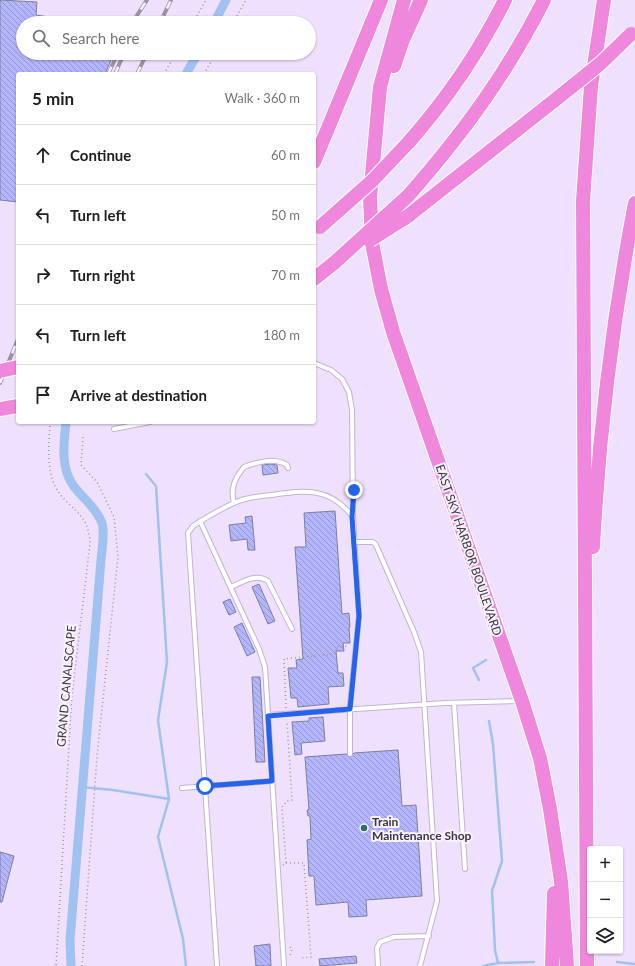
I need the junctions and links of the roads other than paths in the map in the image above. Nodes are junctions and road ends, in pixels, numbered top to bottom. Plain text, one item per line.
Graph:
1 (381, 0) edge
2 (404, 0) edge
3 (421, 0) edge
4 (505, 0) edge
5 (544, 0) edge
6 (604, 0) edge
7 (633, 32) edge
8 (375, 136) junction
9 (316, 157) edge
10 (635, 203) edge
11 (317, 229) edge
12 (334, 264) junction
13 (316, 278) edge
14 (316, 364) edge
15 (16, 367) edge
16 (0, 371) edge
17 (16, 406) edge
18 (0, 409) edge
19 (140, 424) edge
20 (114, 429) dead end
21 (288, 468) dead end
22 (234, 503) junction
23 (352, 517) junction
24 (200, 521) junction
25 (354, 542) junction
26 (231, 587) junction
27 (292, 629) dead end
28 (454, 703) junction
29 (425, 704) junction
30 (523, 705) junction
31 (350, 709) junction
32 (268, 716) junction
33 (350, 754) dead end
34 (272, 781) junction
35 (205, 786) junction
36 (182, 788) dead end
37 (587, 831) junction
38 (465, 869) dead end
39 (429, 936) junction
40 (217, 966) edge
41 (284, 966) edge
42 (378, 966) edge
43 (420, 966) edge
44 (552, 966) edge
45 (567, 966) edge
46 (587, 966) edge

1 - 9 highway
2 - 8 highway
3 - 8 highway
4 - 11 highway, bridge
5 - 12 highway, bridge
6 - 37 highway
7 - 12 highway, bridge
8 - 30 highway, EAST SKY HARBOR BOULEVARD
10 - 37 highway
12 - 13 highway
14 - 23 lane
15 - 16 highway, bridge
17 - 18 highway
19 - 20 lane
21 - 22 lane
22 - 23 lane
22 - 24 lane
23 - 25 lane
24 - 26 lane
24 - 35 lane
25 - 29 lane
25 - 31 lane
26 - 27 lane
26 - 32 lane
28 - 29 lane
28 - 30 lane
28 - 38 lane
29 - 31 lane
29 - 39 lane
30 - 44 highway
30 - 45 highway, EAST SKY HARBOR BOULEVARD
31 - 32 lane
31 - 33 lane
32 - 34 lane
34 - 35 lane
34 - 41 lane
35 - 36 lane
35 - 40 lane
37 - 46 highway
39 - 42 lane
39 - 43 lane

